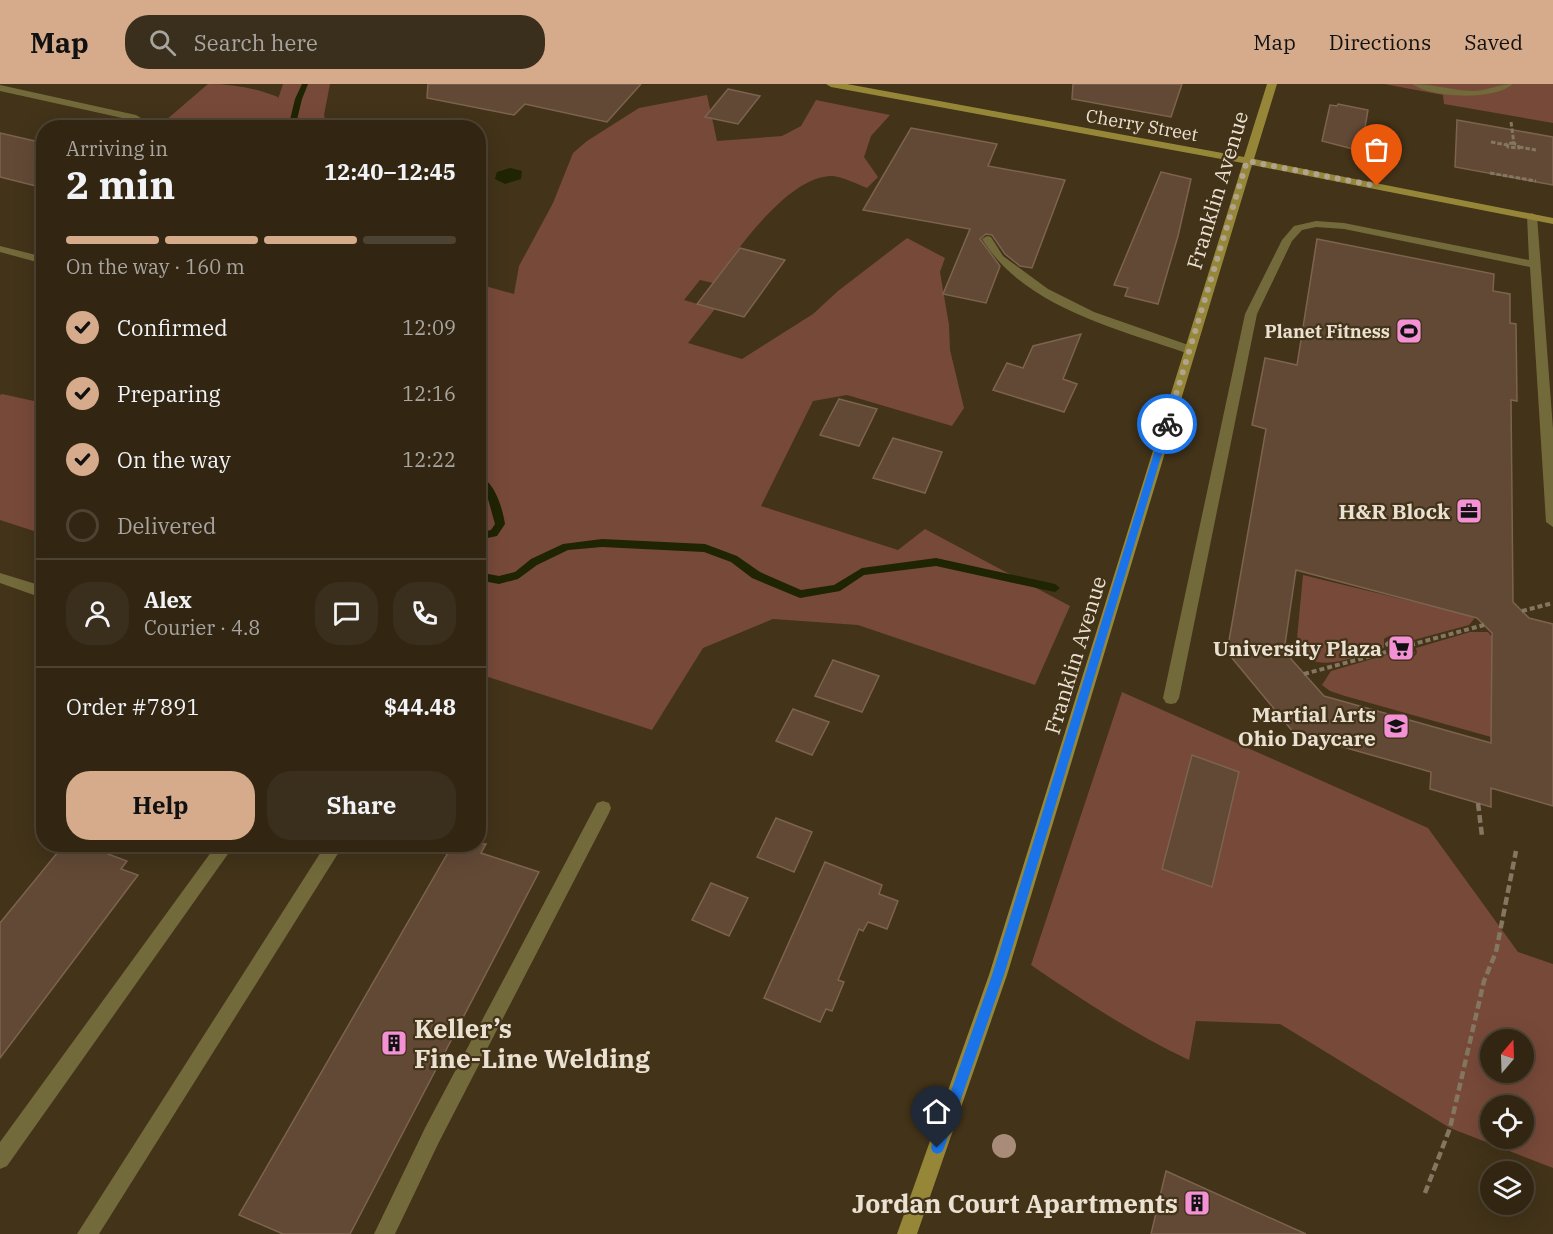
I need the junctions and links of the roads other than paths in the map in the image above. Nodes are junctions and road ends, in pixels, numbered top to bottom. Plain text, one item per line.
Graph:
1 (831, 84) edge
2 (1272, 84) edge
3 (1417, 84) edge
4 (1508, 84) edge
5 (0, 88) edge
6 (136, 118) dead end
7 (1247, 161) junction
8 (1532, 216) junction
9 (1553, 220) edge
10 (987, 239) dead end
11 (0, 249) edge
12 (36, 259) edge
13 (1535, 265) junction
14 (1190, 350) junction
15 (1553, 522) edge
16 (0, 578) edge
17 (34, 589) dead end
18 (1171, 698) dead end
19 (603, 808) dead end
20 (221, 852) edge
21 (331, 852) edge
22 (0, 1159) edge
23 (87, 1234) edge
24 (384, 1234) edge
25 (907, 1234) edge

1 - 7 street, Cherry Street
2 - 7 street, Franklin Avenue
3 - 4 lane
5 - 6 lane
7 - 8 street, Cherry Street
7 - 14 street, Franklin Avenue
8 - 9 street, Cherry Street
8 - 13 lane
10 - 14 lane
11 - 12 lane
13 - 15 lane
13 - 18 lane
14 - 25 street, Franklin Avenue
16 - 17 lane
19 - 24 lane
20 - 22 lane
21 - 23 lane

